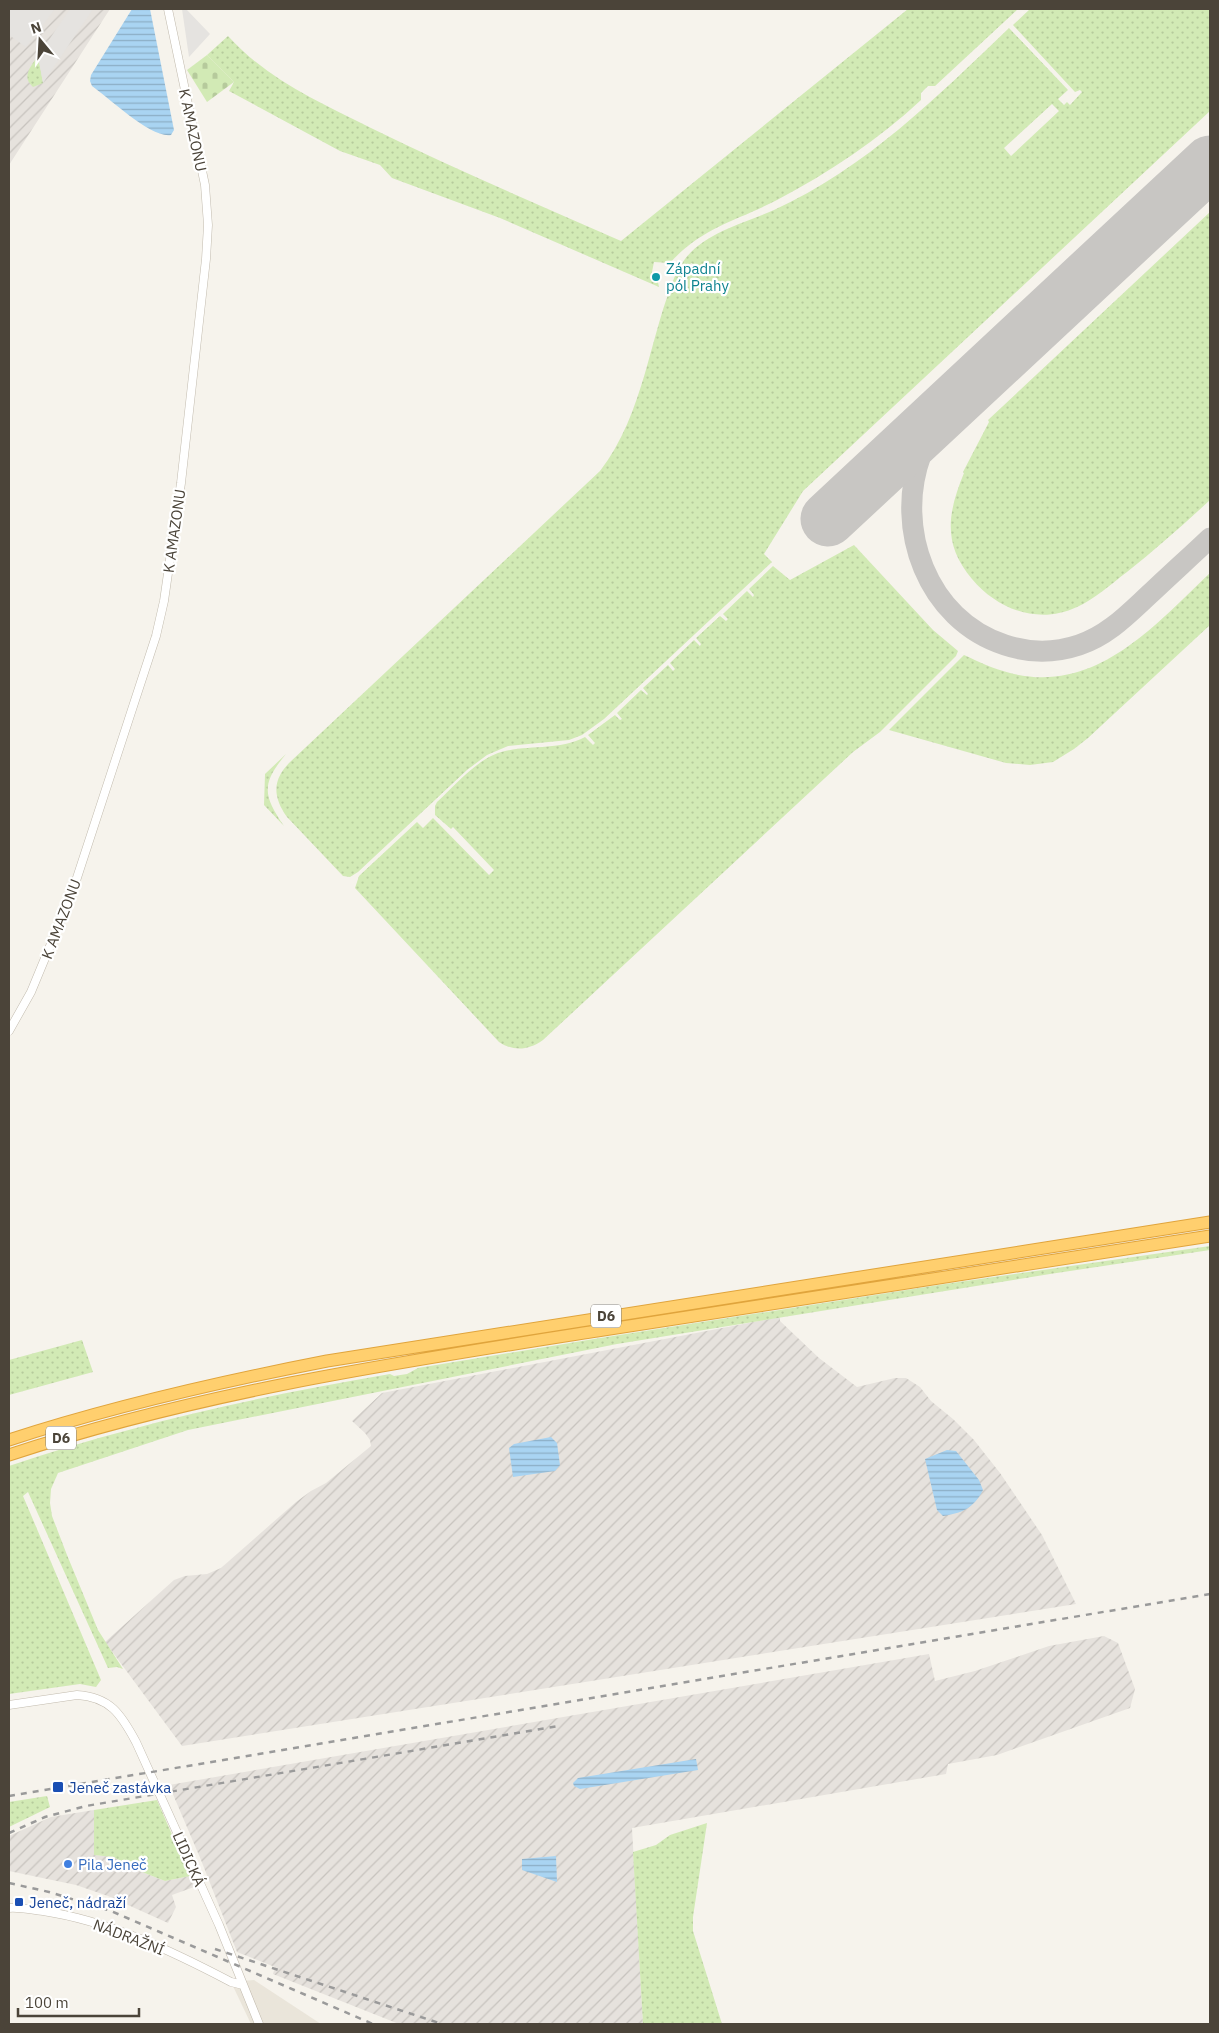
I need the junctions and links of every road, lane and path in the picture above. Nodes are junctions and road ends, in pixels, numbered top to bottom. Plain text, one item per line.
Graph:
1 (168, 9) edge
2 (9, 1031) edge
3 (1210, 1222) edge
4 (1210, 1236) edge
5 (9, 1440) edge
6 (9, 1455) edge
7 (9, 1705) edge
8 (9, 1908) edge
9 (243, 1985) junction
10 (259, 2024) edge

1 - 2 street, K AMAZONU
3 - 5 highway, D6
4 - 6 highway, D6
7 - 9 street, LIDICKÁ
8 - 9 street, NÁDRAŽNÍ
9 - 10 street, LIDICKÁ

